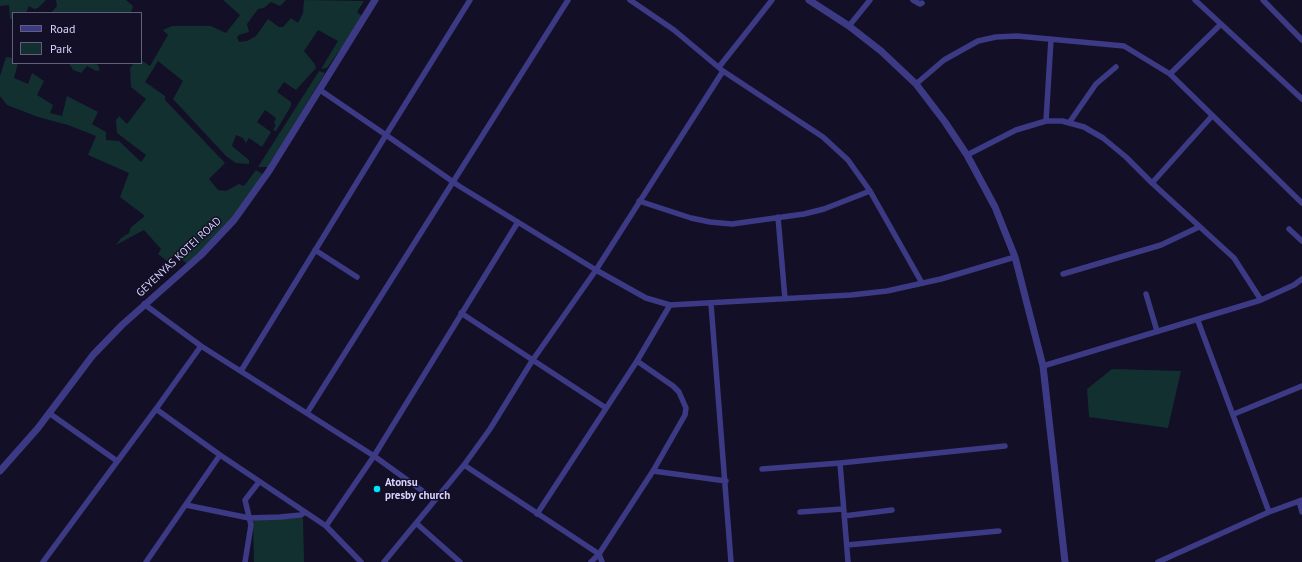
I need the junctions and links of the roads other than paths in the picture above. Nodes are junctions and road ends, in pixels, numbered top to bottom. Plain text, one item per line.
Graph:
1 (375, 0) edge
2 (470, 0) edge
3 (568, 0) edge
4 (630, 0) edge
5 (772, 0) edge
6 (809, 0) edge
7 (870, 0) edge
8 (913, 0) edge
9 (1195, 0) edge
10 (1263, 0) edge
11 (922, 3) dead end
12 (1221, 24) junction
13 (849, 26) junction
14 (1051, 39) junction
15 (1302, 40) edge
16 (1116, 67) dead end
17 (721, 69) junction
18 (1170, 74) junction
19 (916, 84) junction
20 (320, 90) junction
21 (1302, 99) edge
22 (1212, 116) junction
23 (1046, 120) junction
24 (1069, 122) junction
25 (386, 135) junction
26 (967, 155) junction
27 (454, 182) junction
28 (1152, 183) junction
29 (870, 191) junction
30 (639, 201) junction
31 (1302, 203) edge
32 (778, 217) junction
33 (518, 222) junction
34 (1199, 227) junction
35 (1288, 229) dead end
36 (1302, 240) edge
37 (315, 250) junction
38 (1015, 257) junction
39 (596, 270) junction
40 (1063, 274) dead end
41 (357, 277) dead end
42 (1302, 279) edge
43 (922, 284) junction
44 (1146, 294) dead end
45 (786, 299) junction
46 (1262, 300) junction
47 (144, 304) junction
48 (711, 304) junction
49 (670, 305) junction
50 (460, 313) junction
51 (1198, 321) junction
52 (1157, 331) junction
53 (201, 346) junction
54 (532, 361) junction
55 (637, 361) junction
56 (1043, 366) junction
57 (241, 371) junction
58 (1302, 386) edge
59 (606, 408) junction
60 (156, 409) junction
61 (49, 413) junction
62 (307, 413) junction
63 (1234, 414) junction
64 (1006, 446) dead end
65 (220, 455) junction
66 (374, 456) junction
67 (117, 461) junction
68 (840, 463) junction
69 (464, 465) junction
70 (762, 469) dead end
71 (0, 471) edge
72 (653, 472) junction
73 (726, 481) junction
74 (259, 482) junction
75 (435, 500) junction
76 (1300, 501) edge
77 (186, 505) junction
78 (843, 509) junction
79 (892, 510) dead end
80 (305, 512) junction
81 (800, 512) dead end
82 (1269, 512) junction
83 (1302, 512) edge
84 (537, 514) junction
85 (844, 516) junction
86 (249, 518) junction
87 (416, 524) junction
88 (326, 526) junction
89 (999, 531) dead end
90 (847, 545) junction
91 (599, 554) junction
92 (43, 562) edge
93 (146, 562) edge
94 (245, 562) edge
95 (361, 562) edge
96 (384, 562) edge
97 (460, 562) edge
98 (591, 562) edge
99 (602, 562) edge
100 (731, 562) edge
101 (848, 562) edge
102 (1065, 562) edge
103 (1158, 562) edge

1 - 20 street, GEYENYAS KOTEI ROAD
2 - 25 street
3 - 27 street
4 - 17 street
5 - 17 street
6 - 13 street
7 - 13 street
8 - 11 street
9 - 12 street
10 - 15 street
12 - 18 street
12 - 21 street
13 - 19 street
14 - 18 street
14 - 19 street
14 - 23 street
16 - 24 street
17 - 29 street
17 - 30 street
18 - 22 street
19 - 26 street
20 - 25 street
20 - 47 street, GEYENYAS KOTEI ROAD
22 - 28 street
22 - 31 street
23 - 24 street
23 - 26 street
24 - 28 street
25 - 27 street
25 - 37 street
26 - 38 street
27 - 33 street
27 - 62 street
28 - 34 street
29 - 32 street
29 - 43 street
30 - 32 street
30 - 39 street
32 - 45 street
33 - 39 street
33 - 50 street
34 - 40 street
34 - 46 street
35 - 36 street
37 - 41 street
37 - 57 street
38 - 43 street
38 - 56 street
39 - 49 street
39 - 54 street
42 - 46 street
43 - 45 street
44 - 52 street
45 - 48 street
46 - 51 street
47 - 53 street
47 - 61 street, GEYENYAS KOTEI ROAD
48 - 49 street
48 - 73 street
49 - 55 street
50 - 54 street
50 - 66 street
51 - 52 street
51 - 63 street
52 - 56 street
53 - 57 street
53 - 60 street
54 - 59 street
54 - 69 street
55 - 59 street
55 - 72 street
56 - 102 street
57 - 62 street
58 - 63 street
59 - 84 street
60 - 65 street
60 - 67 street
61 - 67 street
61 - 71 street, GEYENYAS KOTEI ROAD
62 - 66 street
63 - 82 street
64 - 68 street
65 - 74 street
65 - 77 street
66 - 75 street
66 - 88 street
67 - 92 street
68 - 70 street
68 - 78 street
69 - 75 street
69 - 84 street
72 - 73 street
72 - 91 street
73 - 100 street
74 - 80 street
74 - 86 street
75 - 87 street
76 - 82 street
76 - 83 street
77 - 86 street
77 - 93 street
78 - 81 street
78 - 85 street
79 - 85 street
80 - 86 street
80 - 88 street
82 - 103 street
84 - 91 street
85 - 90 street
86 - 94 street
87 - 96 street
87 - 97 street
88 - 95 street
89 - 90 street
90 - 101 street
91 - 98 street
91 - 99 street

